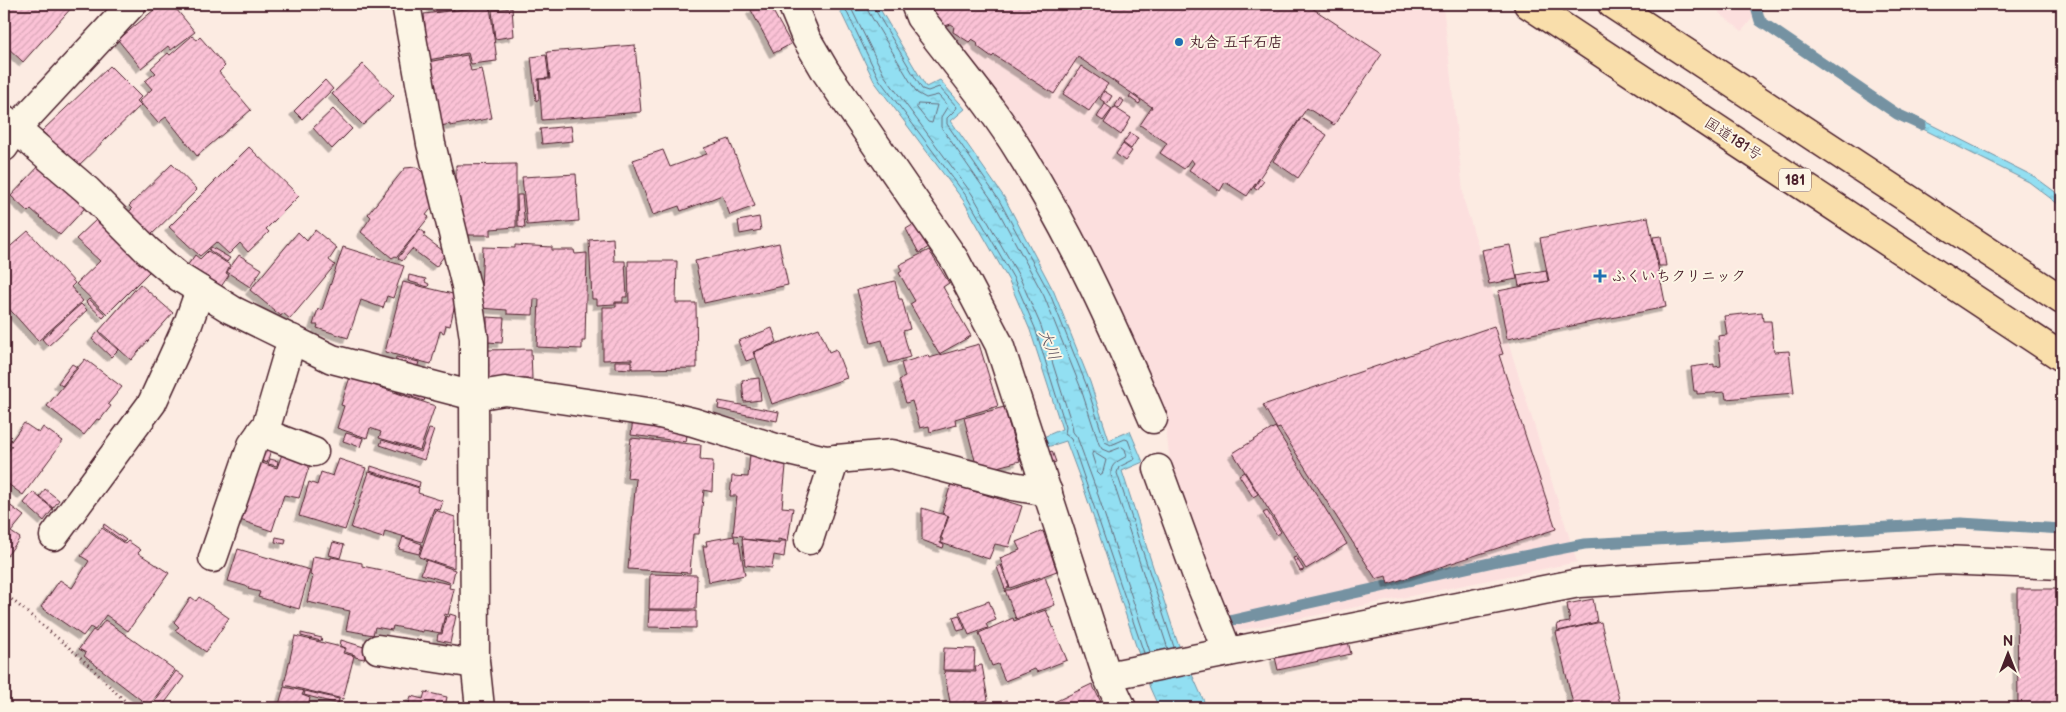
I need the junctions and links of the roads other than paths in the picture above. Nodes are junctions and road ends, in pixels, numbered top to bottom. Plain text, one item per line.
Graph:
1 (132, 4) edge
2 (406, 4) edge
3 (792, 4) edge
4 (915, 4) edge
5 (1528, 4) edge
6 (1612, 4) edge
7 (8, 132) edge
8 (200, 290) junction
9 (2062, 300) edge
10 (292, 339) junction
11 (2062, 357) edge
12 (474, 396) junction
13 (1153, 419) dead end
14 (264, 428) junction
15 (314, 452) dead end
16 (835, 460) junction
17 (1158, 469) dead end
18 (1048, 492) junction
19 (54, 536) dead end
20 (809, 540) dead end
21 (213, 558) dead end
22 (2062, 566) edge
23 (378, 649) dead end
24 (1228, 652) junction
25 (475, 664) junction
26 (1108, 676) junction
27 (480, 708) edge
28 (1122, 708) edge

1 - 7 street
2 - 12 street
3 - 18 street
4 - 13 street
5 - 11 highway, 国道181号 / 181
6 - 9 highway
7 - 8 street
8 - 10 street
8 - 19 street
10 - 12 street
10 - 14 street
12 - 16 street
12 - 25 street
14 - 15 street
14 - 21 street
16 - 18 street
16 - 20 street
17 - 24 street
18 - 26 street
22 - 24 street
23 - 25 street
24 - 26 street
25 - 27 street
26 - 28 street

